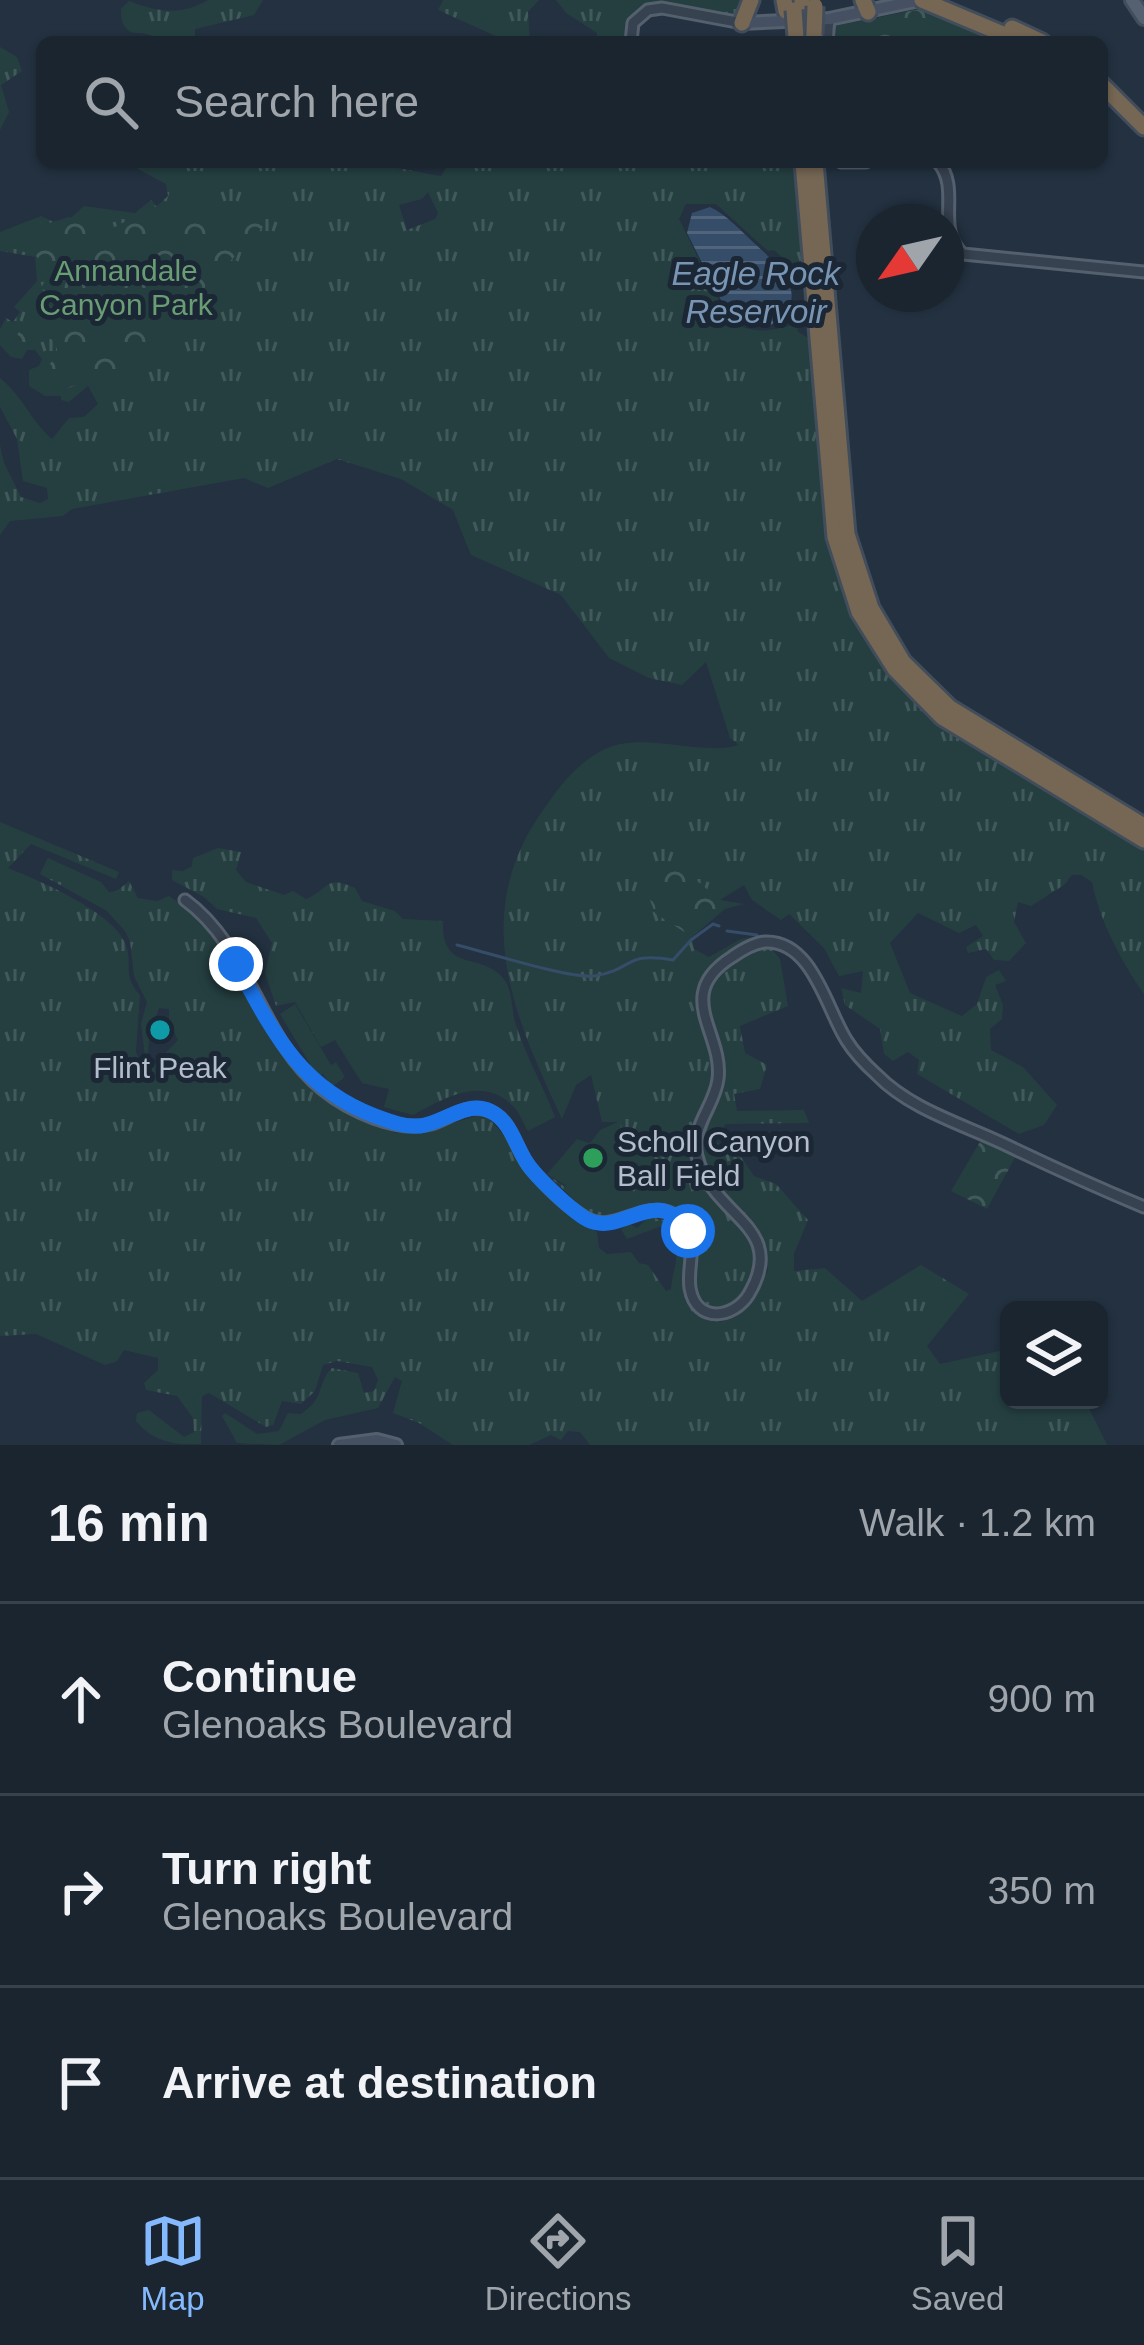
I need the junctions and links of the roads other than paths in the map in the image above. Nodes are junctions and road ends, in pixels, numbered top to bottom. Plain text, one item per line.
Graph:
1 (753, 0) edge
2 (921, 0) edge
3 (866, 4) edge
4 (946, 4) edge
5 (796, 6) edge
6 (829, 19) junction
7 (745, 23) junction
8 (632, 36) edge
9 (801, 36) edge
10 (801, 36) edge
11 (807, 36) edge
12 (1010, 36) edge
13 (1027, 36) edge
14 (1108, 81) edge
15 (1108, 91) edge
16 (1144, 113) edge
17 (1144, 127) edge
18 (810, 168) edge
19 (942, 168) edge
20 (1144, 272) edge
21 (828, 389) junction
22 (1144, 833) edge
23 (185, 900) dead end
24 (1144, 1207) edge
25 (339, 1445) edge
26 (396, 1445) edge

1 - 7 highway
2 - 3 main road
2 - 4 highway
3 - 6 main road
4 - 12 highway
4 - 13 highway
5 - 6 main road
5 - 7 main road
5 - 9 highway, bridge
5 - 10 highway, bridge
6 - 11 street
7 - 8 street
14 - 16 highway
15 - 17 highway
18 - 21 highway
19 - 20 street
21 - 22 highway
21 - 22 highway
23 - 24 street
25 - 26 main road

